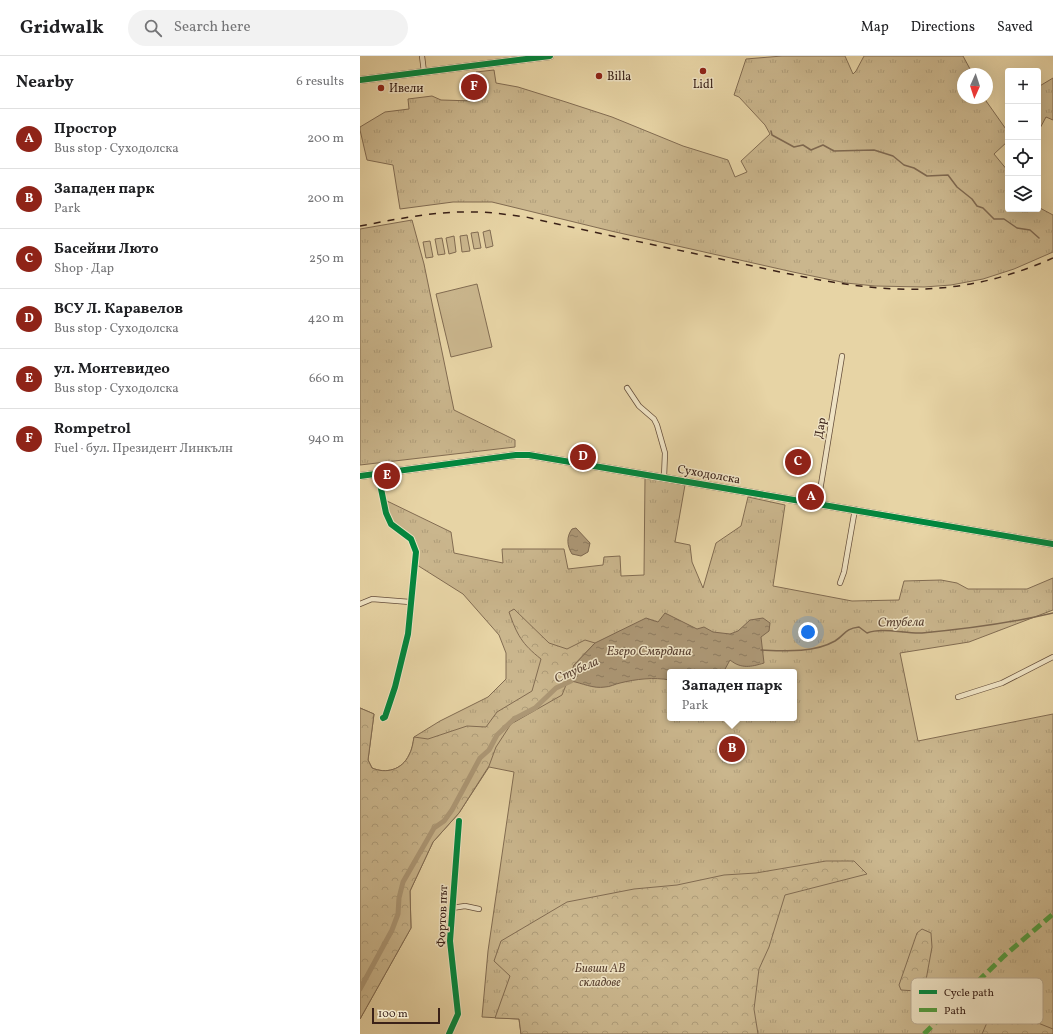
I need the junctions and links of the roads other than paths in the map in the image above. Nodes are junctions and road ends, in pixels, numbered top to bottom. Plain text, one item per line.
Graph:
1 (422, 56) edge
2 (550, 56) edge
3 (424, 72) junction
4 (360, 80) edge
5 (842, 356) dead end
6 (628, 388) dead end
7 (378, 474) junction
8 (360, 476) edge
9 (664, 477) junction
10 (818, 503) junction
11 (855, 509) junction
12 (1053, 544) edge
13 (840, 583) dead end
14 (410, 602) junction
15 (360, 604) edge
16 (1053, 657) edge
17 (958, 697) dead end
18 (383, 718) dead end
19 (459, 821) dead end
20 (452, 908) junction
21 (479, 909) dead end
22 (449, 1034) edge

1 - 3 street
2 - 3 street
3 - 4 street
5 - 10 street, Дар
6 - 9 street
7 - 8 street, Суходолска
7 - 9 street, Суходолска
7 - 14 street
9 - 10 street, Суходолска
10 - 11 street, Суходолска
11 - 12 street, Суходолска
11 - 13 street
14 - 15 street
14 - 18 street
16 - 17 street
19 - 20 street, Фортов път
20 - 21 street
20 - 22 street, Фортов път

